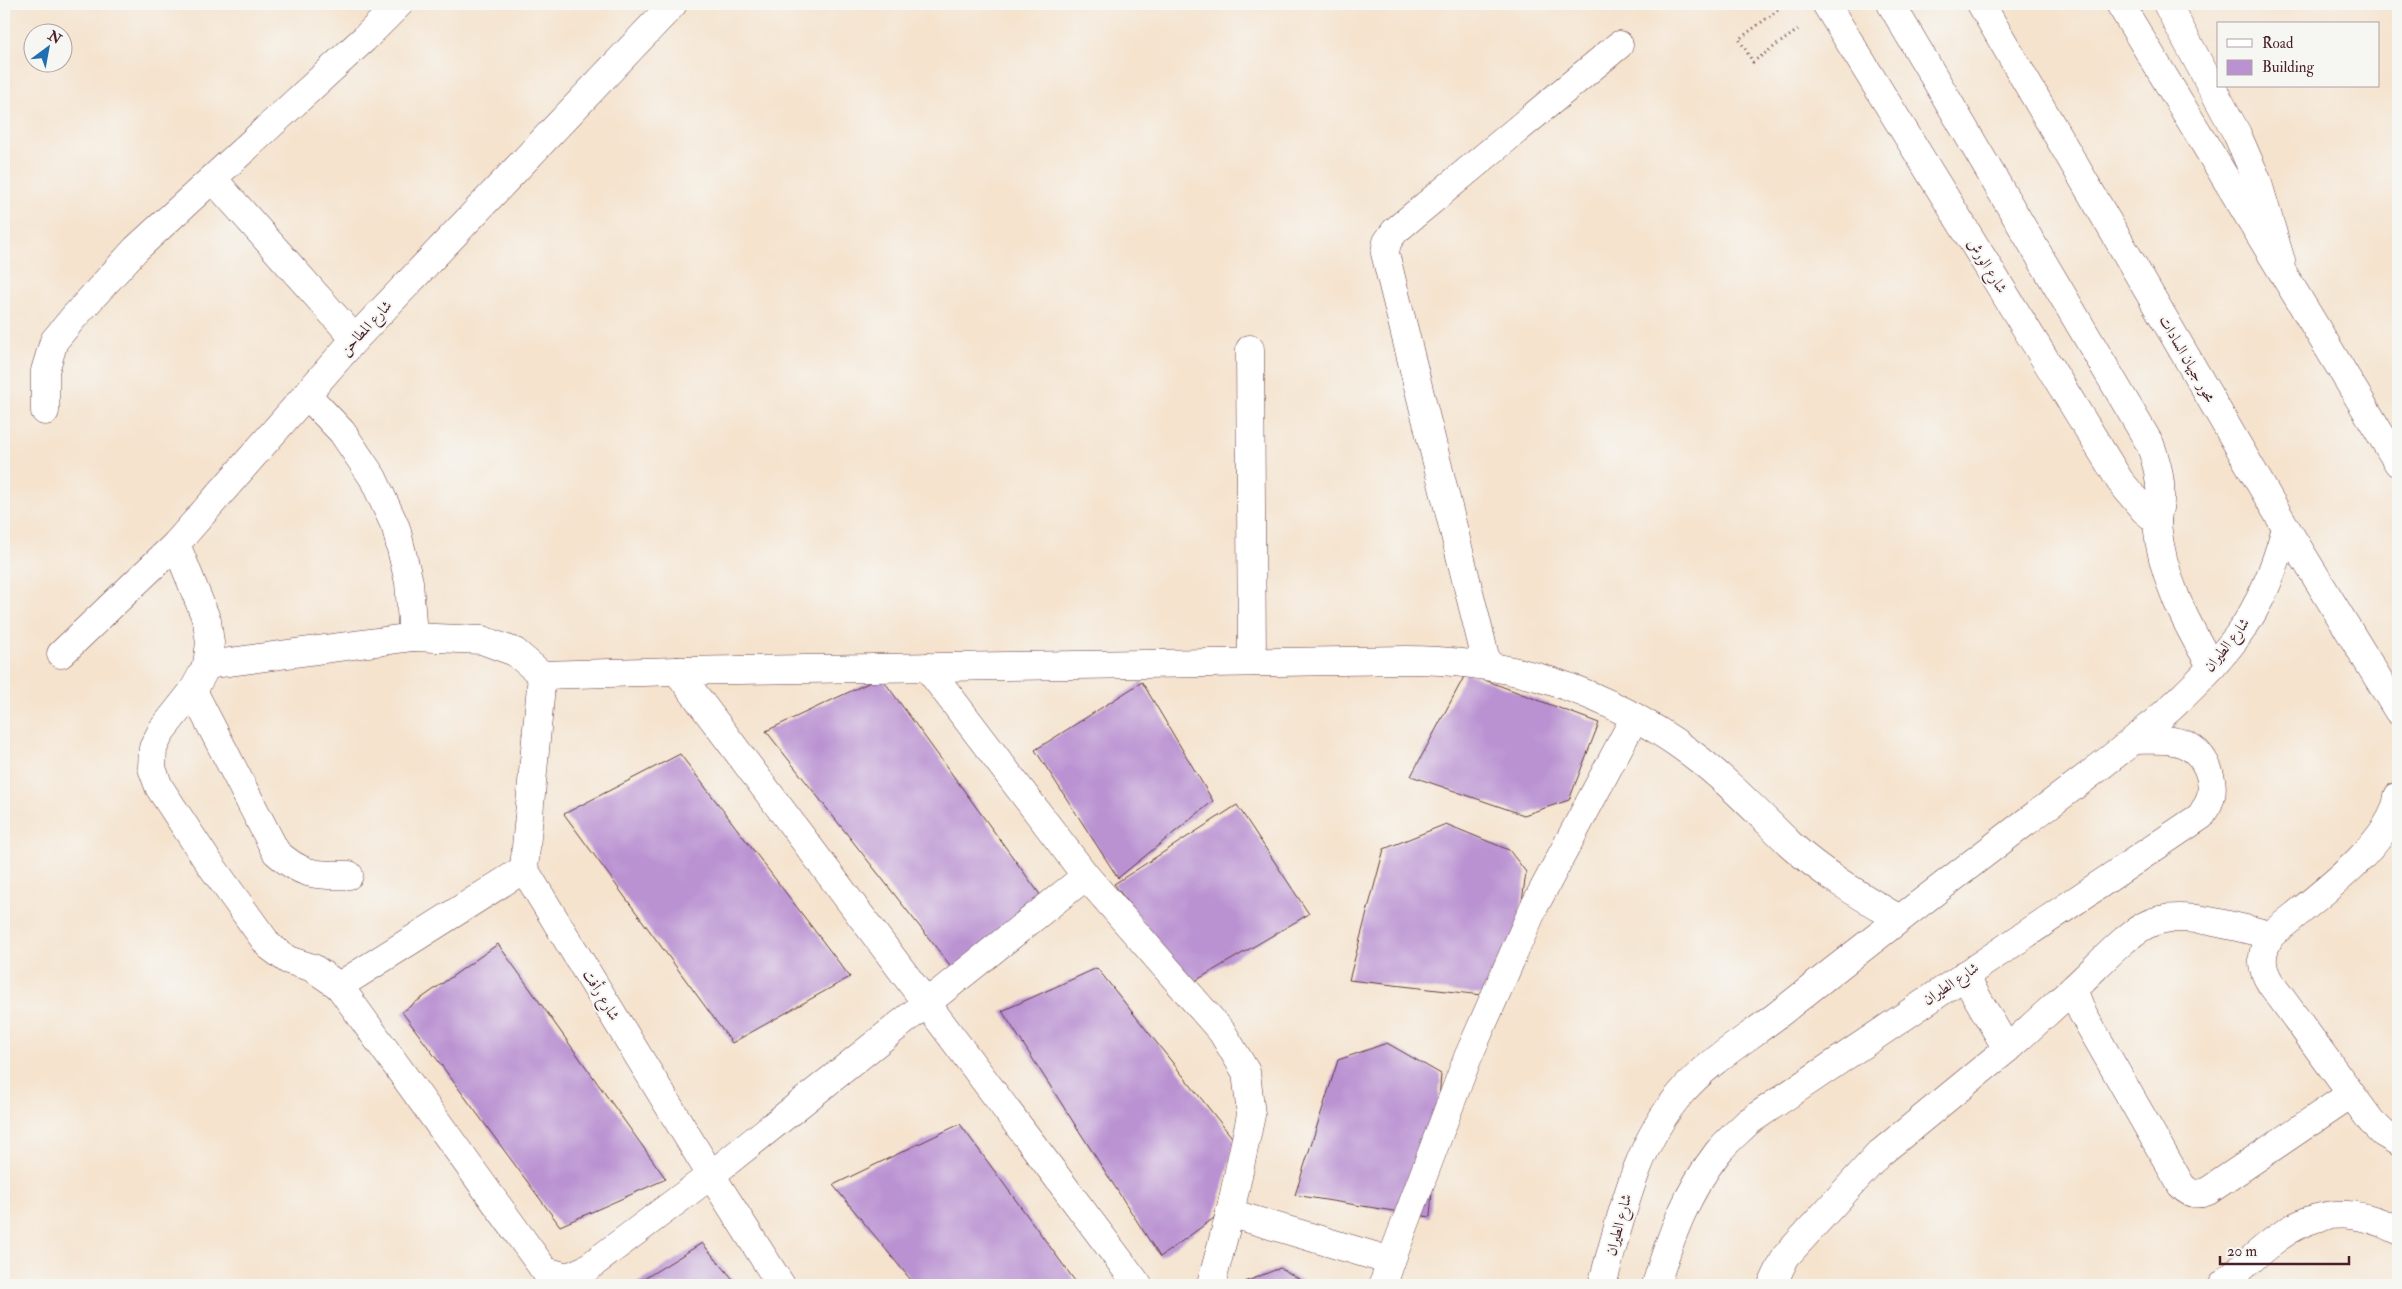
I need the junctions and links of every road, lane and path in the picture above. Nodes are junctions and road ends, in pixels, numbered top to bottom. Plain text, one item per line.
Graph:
1 (398, 4) edge
2 (672, 4) edge
3 (1786, 4) edge
4 (1891, 4) edge
5 (1980, 4) edge
6 (2120, 4) edge
7 (2167, 4) edge
8 (1827, 6) edge
9 (1619, 45) dead end
10 (213, 178) junction
11 (2287, 282) junction
12 (355, 339) junction
13 (1250, 349) dead end
14 (306, 395) junction
15 (45, 411) dead end
16 (2398, 463) edge
17 (2157, 521) junction
18 (2286, 528) junction
19 (176, 544) junction
20 (413, 637) junction
21 (61, 654) dead end
22 (1252, 662) junction
23 (1487, 664) junction
24 (206, 665) junction
25 (927, 667) junction
26 (2212, 667) junction
27 (677, 671) junction
28 (542, 675) junction
29 (193, 691) junction
30 (2398, 711) edge
31 (1635, 717) junction
32 (2136, 740) junction
33 (2398, 796) edge
34 (524, 870) junction
35 (349, 875) dead end
36 (1086, 876) junction
37 (1899, 919) junction
38 (2270, 935) junction
39 (1964, 975) junction
40 (339, 986) junction
41 (2073, 989) junction
42 (925, 1004) junction
43 (2007, 1048) junction
44 (2351, 1094) junction
45 (2398, 1142) edge
46 (711, 1176) junction
47 (1230, 1213) junction
48 (2398, 1230) edge
49 (1387, 1273) edge
50 (781, 1285) edge
51 (1138, 1285) edge
52 (1211, 1285) edge
53 (1602, 1285) edge
54 (1656, 1285) edge
55 (1772, 1285) edge
56 (2223, 1285) edge

1 - 10 street
2 - 12 street, شارع المطاحن
3 - 8 path
4 - 17 street
5 - 18 street, محور جيهان السادات
6 - 11 street
7 - 11 street
8 - 17 street, شارع الورش
9 - 23 street
10 - 12 street
10 - 15 street
11 - 16 street
12 - 14 street, شارع المطاحن
13 - 22 street
14 - 19 street, شارع المطاحن
14 - 20 street
17 - 26 street
18 - 26 street, شارع الطيران
18 - 30 street, محور جيهان السادات
19 - 21 street, شارع المطاحن
19 - 24 street
20 - 24 street
20 - 28 street
22 - 23 street
22 - 25 street
23 - 31 street
24 - 29 street
25 - 27 street
25 - 36 street
26 - 32 street, شارع الطيران
27 - 28 street
27 - 42 street
28 - 34 street
29 - 35 street
29 - 40 street
31 - 37 street
31 - 49 street
32 - 37 street, شارع الطيران
32 - 39 street, شارع الطيران
33 - 38 street
34 - 40 street
34 - 46 street, شارع رأفت
36 - 42 street
36 - 47 street
37 - 53 street, شارع الطيران
38 - 41 street
38 - 44 street
39 - 43 street
39 - 54 street, شارع الطيران
40 - 46 street
41 - 43 street
41 - 44 street
42 - 46 street
42 - 51 street
43 - 55 street
44 - 45 street
46 - 50 street, شارع رأفت
47 - 49 street
47 - 52 street
48 - 56 street

